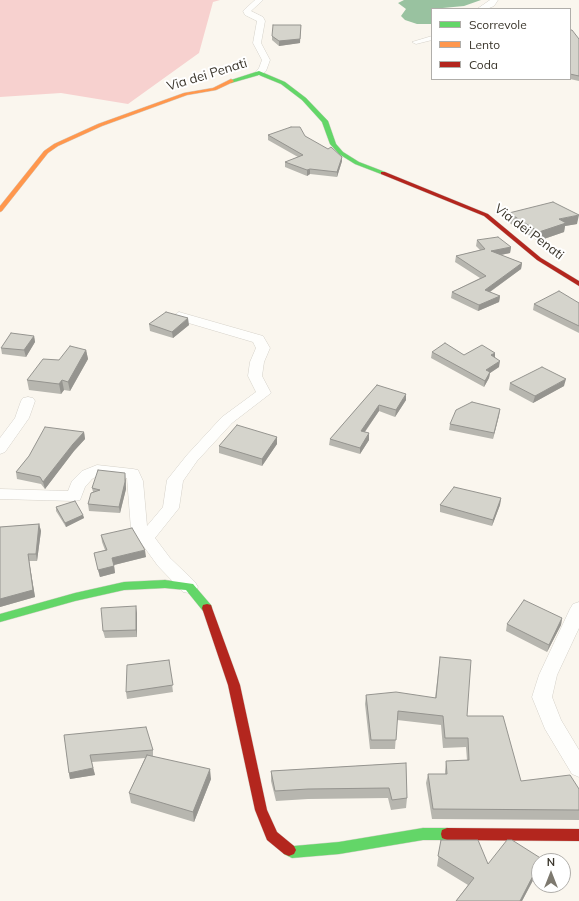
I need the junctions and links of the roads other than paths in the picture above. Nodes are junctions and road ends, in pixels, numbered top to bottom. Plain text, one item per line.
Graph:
1 (259, 0) edge
2 (494, 0) edge
3 (483, 8) edge
4 (431, 38) edge
5 (416, 42) dead end
6 (259, 73) junction
7 (0, 210) edge
8 (579, 284) edge
9 (179, 316) edge
10 (28, 401) dead end
11 (0, 449) edge
12 (0, 494) edge
13 (146, 538) junction
14 (189, 587) junction
15 (579, 609) edge
16 (0, 618) edge
17 (579, 768) edge
18 (579, 835) edge

1 - 6 street
2 - 3 street
4 - 5 street
6 - 7 street, Via dei Penati
6 - 8 street, Via dei Penati
9 - 13 street
10 - 11 street
12 - 13 street
13 - 14 street
14 - 16 street
14 - 18 street
15 - 17 street

